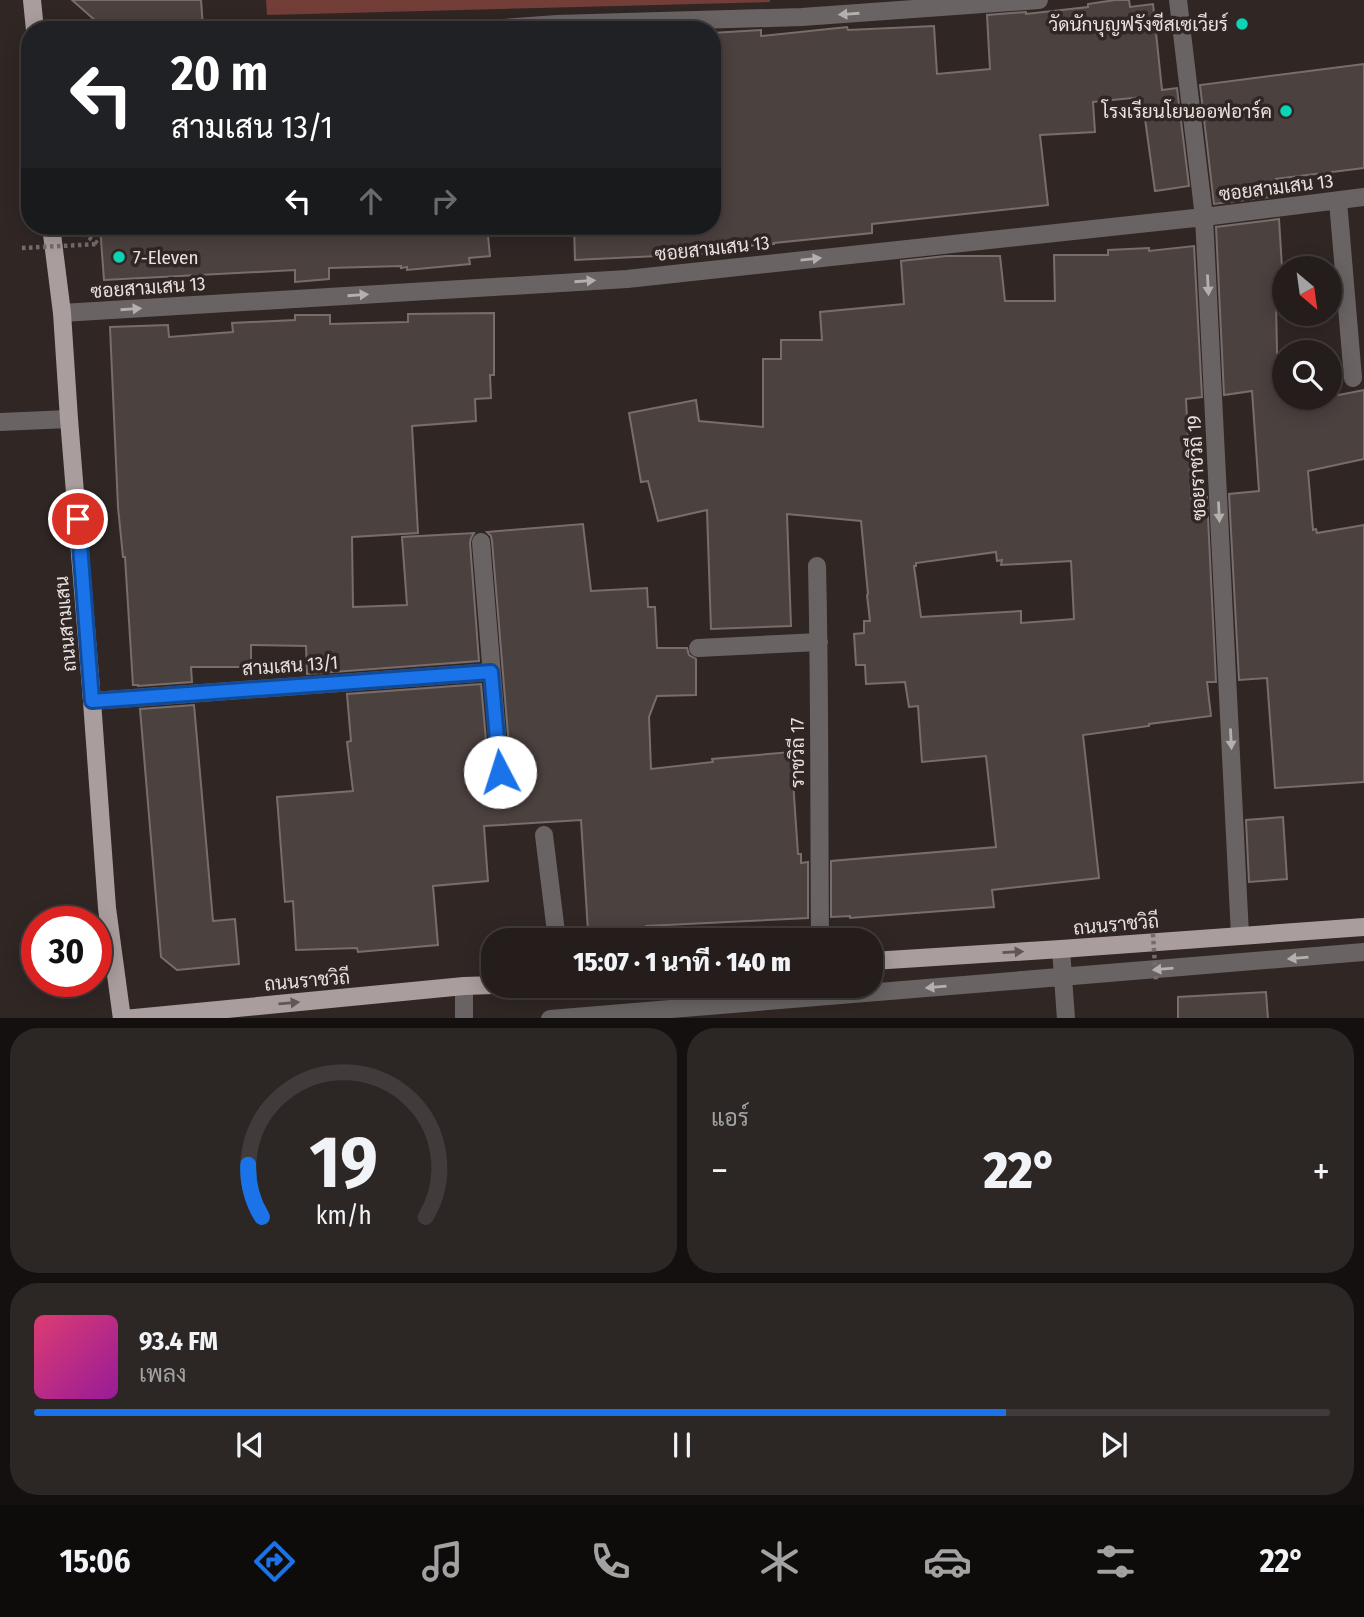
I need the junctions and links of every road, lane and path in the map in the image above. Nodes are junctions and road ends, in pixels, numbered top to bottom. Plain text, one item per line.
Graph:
1 (32, 0) edge
2 (1039, 0) edge
3 (1178, 0) edge
4 (34, 21) edge
5 (680, 21) edge
6 (1364, 197) edge
7 (1338, 201) junction
8 (1205, 217) junction
9 (52, 235) edge
10 (84, 235) edge
11 (22, 248) dead end
12 (62, 313) junction
13 (1353, 378) dead end
14 (69, 419) junction
15 (0, 422) edge
16 (481, 542) dead end
17 (817, 566) dead end
18 (819, 642) junction
19 (698, 648) dead end
20 (491, 672) junction
21 (92, 701) junction
22 (500, 772) dead end
23 (544, 835) dead end
24 (1152, 920) dead end
25 (1364, 927) edge
26 (556, 928) edge
27 (820, 928) edge
28 (1240, 935) junction
29 (1061, 950) junction
30 (1364, 952) edge
31 (883, 960) edge
32 (1063, 977) junction
33 (1156, 980) dead end
34 (481, 985) edge
35 (464, 986) junction
36 (123, 1018) edge
37 (464, 1018) edge
38 (550, 1018) edge
39 (1066, 1018) edge

1 - 4 main road
2 -> 5 street
3 - 8 street, ซอยราชวิถี 19
6 - 7 street, ซอยสามเสน 13
7 - 8 street, ซอยสามเสน 13
7 - 13 street
12 -> 8 street, ซอยสามเสน 13
8 -> 28 street, ซอยราชวิถี 19
9 - 12 main road, ถนนสามเสน
10 - 11 path, bridge
12 - 14 main road, ถนนสามเสน
14 - 15 street
14 - 21 main road, ถนนสามเสน
16 - 20 street
17 - 18 street, ราชวิถี 17
18 - 19 street
18 - 27 street, ราชวิถี 17
20 - 21 street, สามเสน 13/1
20 - 22 street
21 - 36 main road, ถนนสามเสน
23 - 26 street
24 - 33 path, bridge
25 - 28 main road, ถนนราชวิถี
28 - 29 main road, ถนนราชวิถี
31 -> 29 main road, ถนนราชวิถี
29 - 32 street
30 -> 32 street
32 -> 38 street
32 - 39 street
34 - 35 main road, ถนนราชวิถี
36 -> 35 main road, ถนนราชวิถี
35 - 37 street

